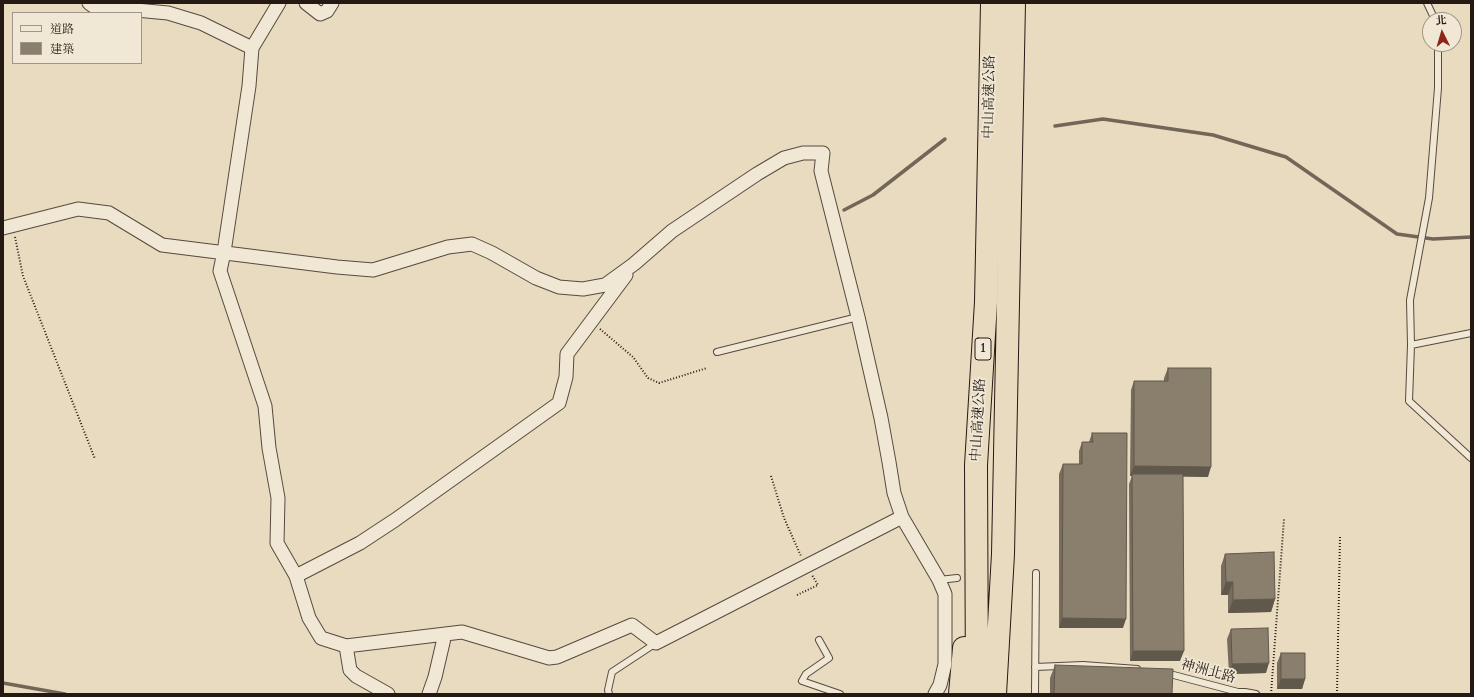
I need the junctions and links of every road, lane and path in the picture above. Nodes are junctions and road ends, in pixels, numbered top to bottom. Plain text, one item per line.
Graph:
1 (89, 3) edge
2 (279, 3) edge
3 (306, 3) edge
4 (332, 3) edge
5 (992, 3) edge
6 (1014, 3) edge
7 (252, 48) junction
8 (1438, 52) edge
9 (8, 227) edge
10 (224, 252) junction
11 (634, 264) junction
12 (858, 317) junction
13 (591, 322) junction
14 (1471, 333) edge
15 (1411, 346) junction
16 (717, 352) dead end
17 (707, 368) dead end
18 (1471, 458) edge
19 (95, 459) dead end
20 (976, 466) junction
21 (771, 476) dead end
22 (902, 516) junction
23 (1284, 519) dead end
24 (1340, 536) dead end
25 (806, 567) junction
26 (1036, 573) dead end
27 (296, 576) junction
28 (957, 578) dead end
29 (940, 580) junction
30 (797, 595) dead end
31 (445, 634) junction
32 (819, 640) dead end
33 (656, 643) junction
34 (346, 646) junction
35 (1035, 667) junction
36 (1143, 669) edge
37 (1157, 671) edge
38 (1238, 693) edge
39 (388, 694) edge
40 (429, 694) edge
41 (609, 694) edge
42 (840, 694) edge
43 (935, 694) edge
44 (960, 694) edge
45 (977, 694) edge
46 (995, 694) edge
47 (1035, 694) edge
48 (1256, 694) edge
49 (1271, 694) edge
50 (1337, 694) edge

1 - 7 street
2 - 7 street
3 - 4 street
5 - 20 highway, 中山高速公路 / 1
6 - 46 highway, 中山高速公路 / 1
7 - 10 street
8 - 15 lane
9 - 10 street
9 - 19 path
10 - 11 street
10 - 27 street
11 - 12 street
11 - 13 street
12 - 16 lane
12 - 22 street
13 - 17 path
13 - 27 street
14 - 15 lane
15 - 18 lane
20 - 44 highway
20 - 45 highway, 中山高速公路 / 1
21 - 25 path
22 - 25 street
22 - 29 street
23 - 49 path
24 - 50 path
25 - 30 path
25 - 33 street
26 - 35 lane
27 - 34 street
28 - 29 lane
29 - 43 street
31 - 33 street
31 - 34 street
31 - 40 street
32 - 42 lane
33 - 41 lane
34 - 39 street
35 - 36 lane
35 - 47 lane
37 - 38 lane, 神洲北路
38 - 48 lane, 神洲北路

